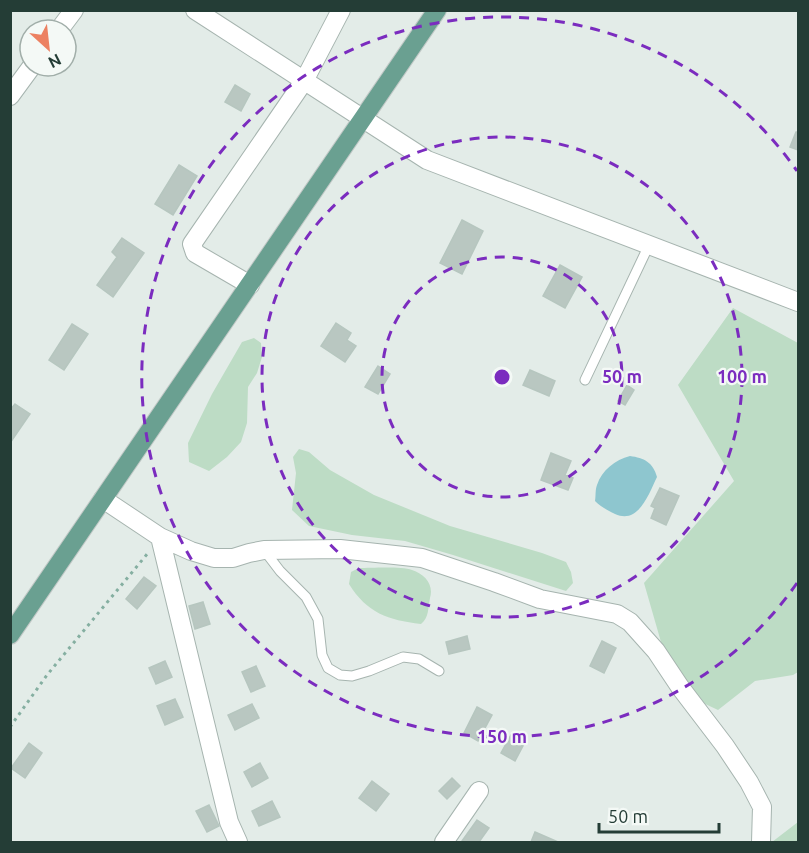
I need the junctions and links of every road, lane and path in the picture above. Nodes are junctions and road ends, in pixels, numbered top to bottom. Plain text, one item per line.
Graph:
1 (195, 10) edge
2 (342, 10) edge
3 (437, 10) edge
4 (23, 78) edge
5 (304, 81) junction
6 (10, 96) edge
7 (363, 119) junction
8 (649, 245) junction
9 (250, 285) junction
10 (798, 302) edge
11 (585, 380) dead end
12 (103, 499) junction
13 (160, 537) junction
14 (264, 550) junction
15 (10, 635) edge
16 (439, 671) dead end
17 (10, 727) edge
18 (479, 791) dead end
19 (238, 843) edge
20 (444, 843) edge
21 (761, 843) edge

1 - 5 street
2 - 5 street
3 - 7 main road
4 - 6 street
5 - 7 street
5 - 9 street
7 - 8 street
7 - 9 main road
8 - 10 street
8 - 11 lane
9 - 12 main road
12 - 13 street
12 - 15 main road
13 - 14 street
13 - 17 path
13 - 19 street
14 - 16 lane
14 - 21 street
18 - 20 street

